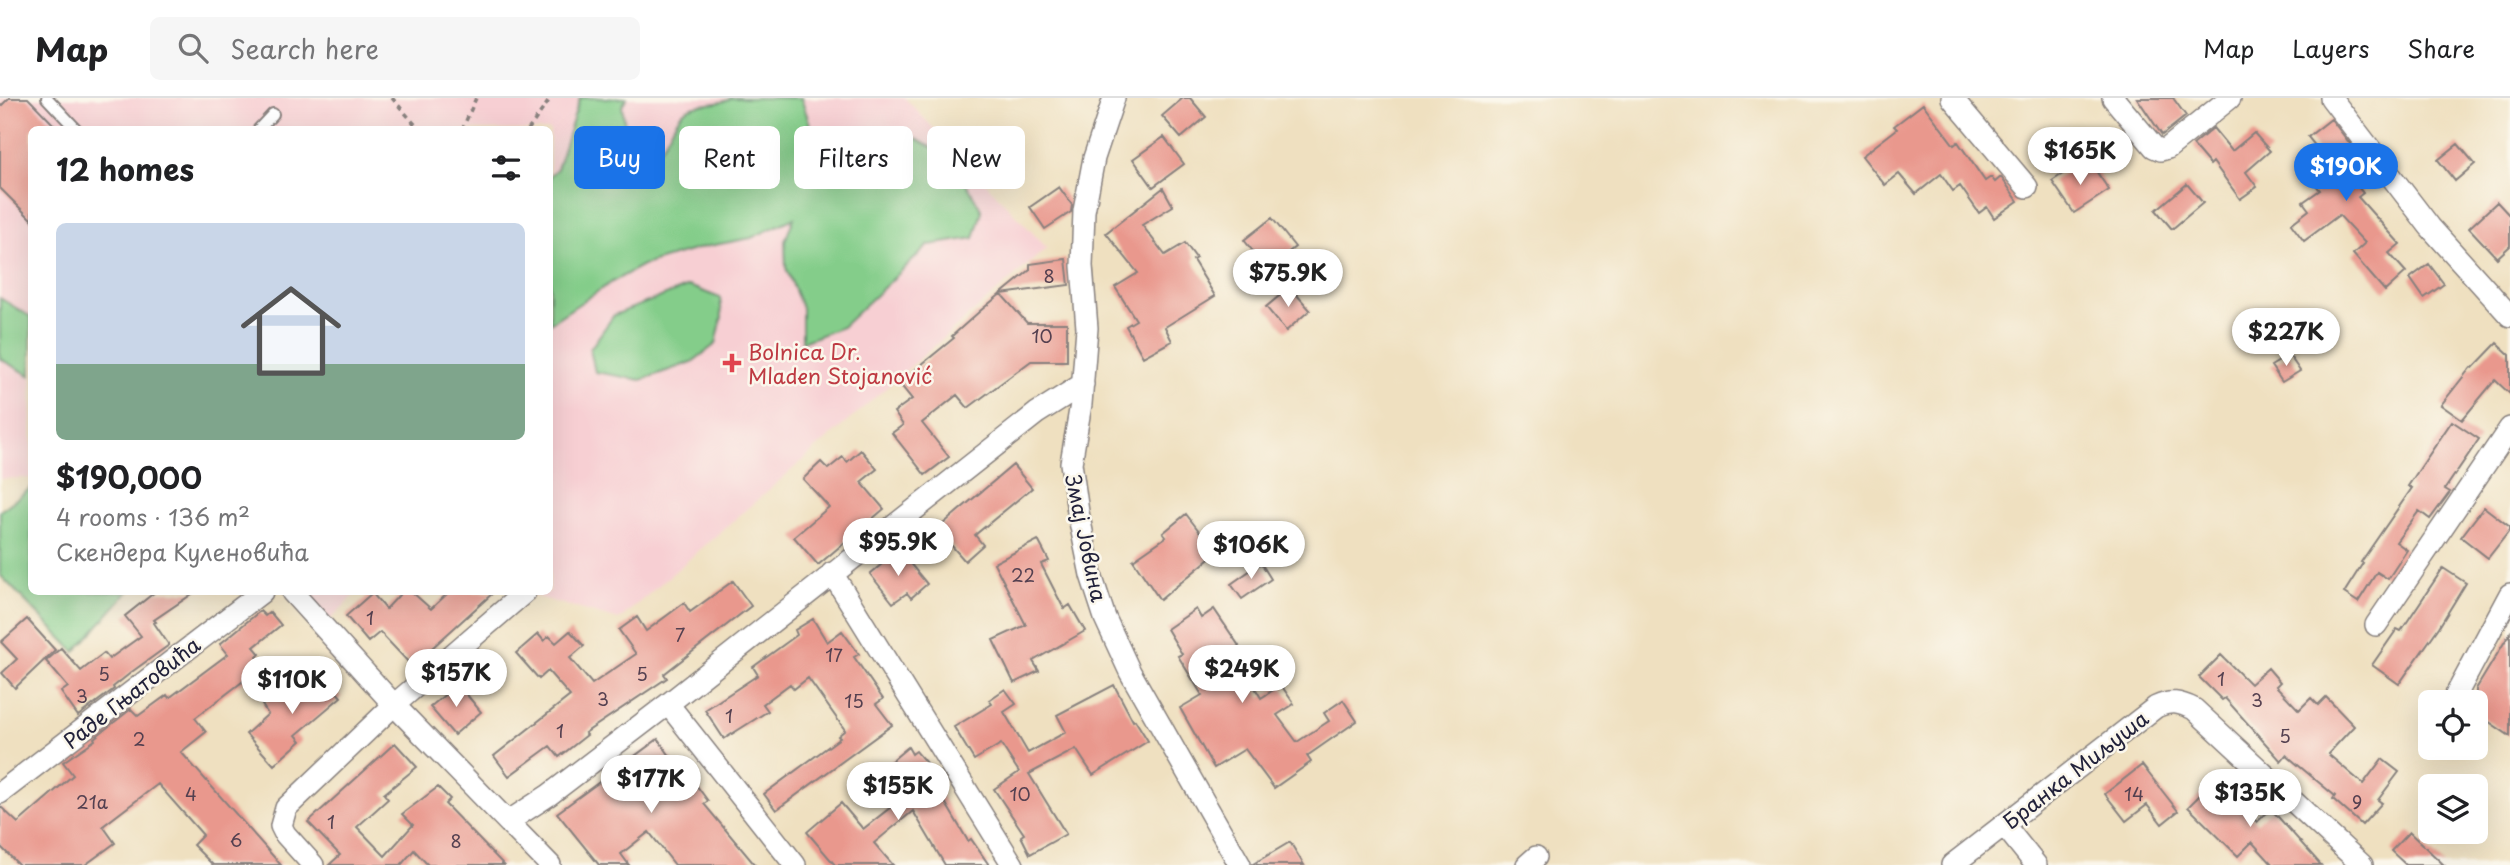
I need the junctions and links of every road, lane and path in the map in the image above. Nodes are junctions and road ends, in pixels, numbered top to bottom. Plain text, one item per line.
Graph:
1 (47, 98) edge
2 (392, 98) edge
3 (476, 98) edge
4 (551, 98) edge
5 (1114, 98) edge
6 (1952, 98) edge
7 (2113, 98) edge
8 (2230, 98) edge
9 (2331, 98) edge
10 (273, 114) dead end
11 (73, 126) edge
12 (262, 126) edge
13 (417, 126) edge
14 (464, 126) edge
15 (531, 126) edge
16 (2027, 187) dead end
17 (2510, 316) edge
18 (1083, 384) junction
19 (2510, 428) edge
20 (832, 573) junction
21 (2510, 594) edge
22 (258, 595) edge
23 (295, 595) edge
24 (521, 595) edge
25 (2376, 625) dead end
26 (2459, 690) edge
27 (668, 704) junction
28 (394, 705) junction
29 (0, 793) edge
30 (509, 821) junction
31 (2004, 825) junction
32 (313, 865) edge
33 (550, 865) edge
34 (795, 865) edge
35 (1013, 865) edge
36 (1240, 865) edge
37 (1952, 865) edge
38 (2036, 865) edge
39 (2362, 865) edge

1 - 11 lane
2 - 13 path
3 - 14 path
4 - 15 path
5 - 18 street, Змај Јовина
6 - 16 street
7 - 8 street
9 - 17 street
10 - 12 lane
18 - 20 street
18 - 36 street, Змај Јовина
19 - 25 street
20 - 27 street
20 - 35 street
21 - 26 street
22 - 29 street, Раде Гњатовића
23 - 28 street
24 - 28 street
27 - 30 street
27 - 34 street
28 - 30 street
28 - 32 street
30 - 33 street
31 - 37 street, Бранка Миљуша
31 - 38 street
31 - 39 street, Бранка Миљуша

